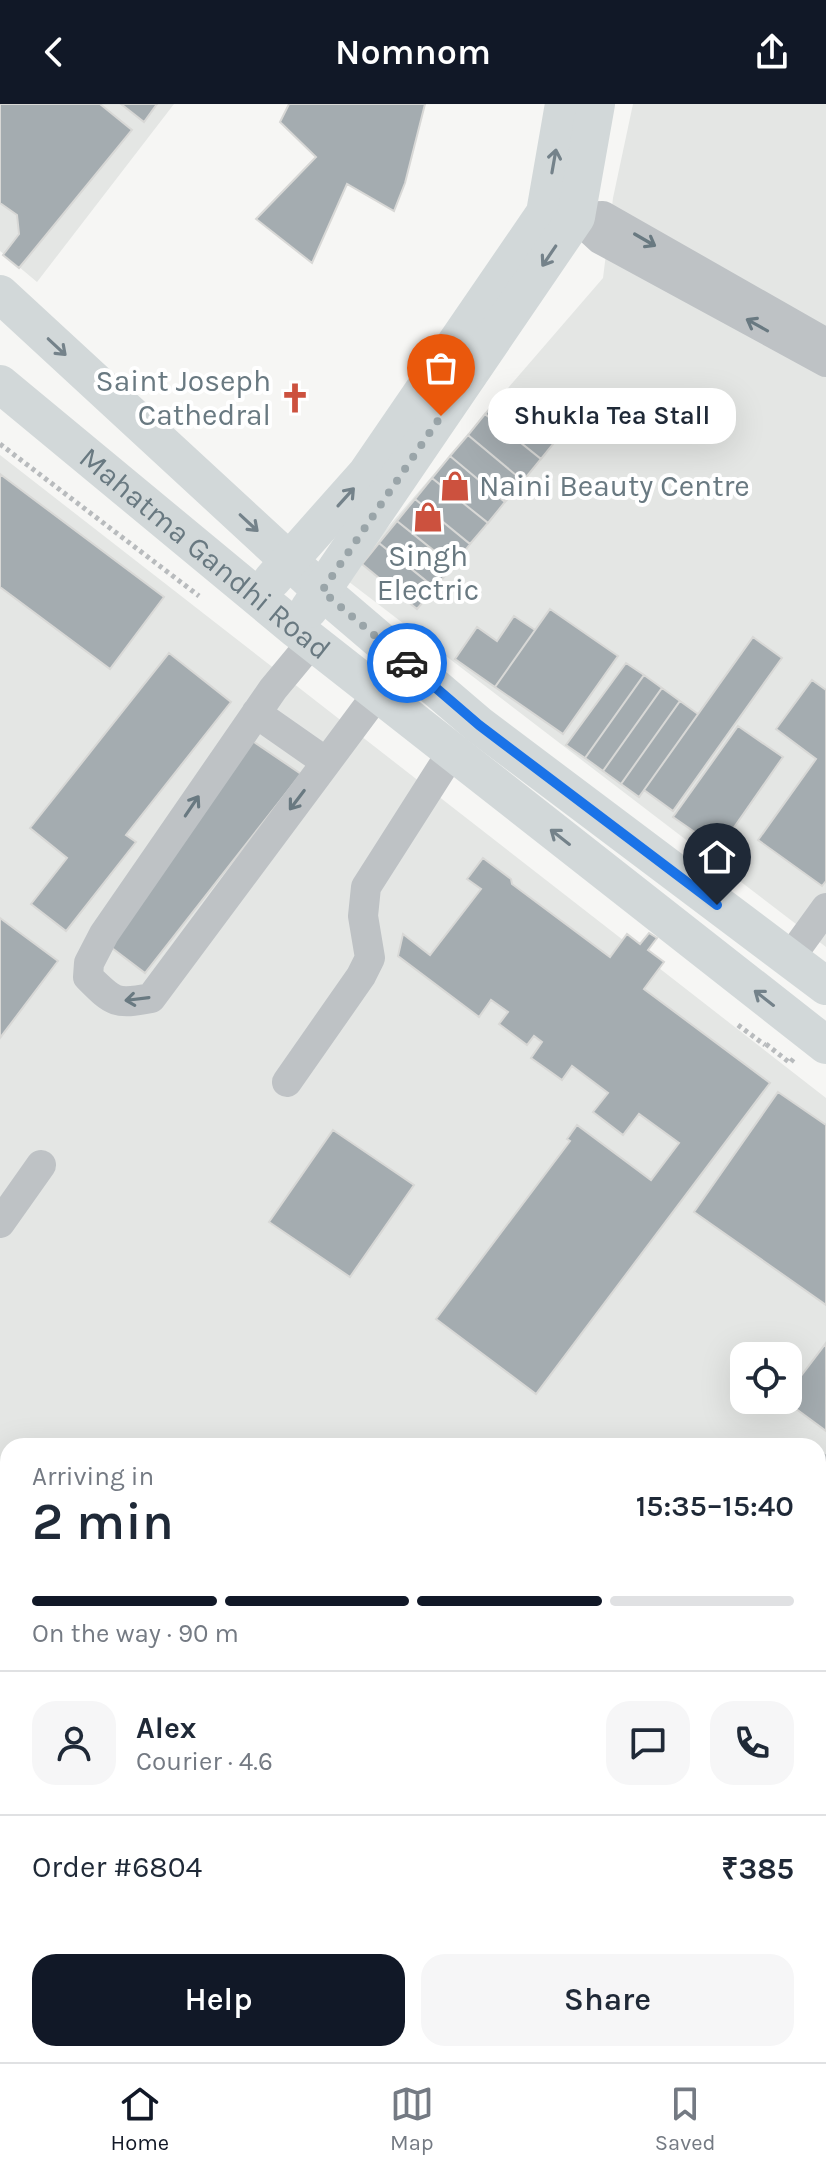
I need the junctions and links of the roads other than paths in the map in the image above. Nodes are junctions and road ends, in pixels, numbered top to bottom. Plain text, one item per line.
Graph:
1 (564, 104) edge
2 (596, 104) edge
3 (561, 215) junction
4 (0, 294) edge
5 (826, 343) edge
6 (826, 362) edge
7 (0, 384) edge
8 (289, 560) junction
9 (322, 591) junction
10 (257, 597) junction
11 (304, 635) junction
12 (378, 693) junction
13 (256, 713) junction
14 (452, 752) junction
15 (326, 762) junction
16 (826, 908) edge
17 (789, 959) junction
18 (826, 986) edge
19 (826, 1045) edge
20 (287, 1082) dead end
21 (41, 1165) dead end
22 (0, 1223) edge

3 -> 1 main road
2 - 3 main road
3 -> 5 street
6 -> 3 street
8 -> 3 main road
3 -> 9 main road
4 -> 8 main road, Mahatma Gandhi Road
7 - 10 main road, Mahatma Gandhi Road
8 - 9 main road, Mahatma Gandhi Road
8 - 10 main road
9 - 11 main road
9 - 17 main road, Mahatma Gandhi Road
10 - 11 main road, Mahatma Gandhi Road
11 - 12 main road, Mahatma Gandhi Road
11 - 13 street
12 - 14 main road, Mahatma Gandhi Road
12 - 15 street
13 - 15 street
15 -> 13 street
19 -> 14 main road, Mahatma Gandhi Road
14 - 20 street
16 - 17 street
17 - 18 main road, Mahatma Gandhi Road
21 - 22 street

